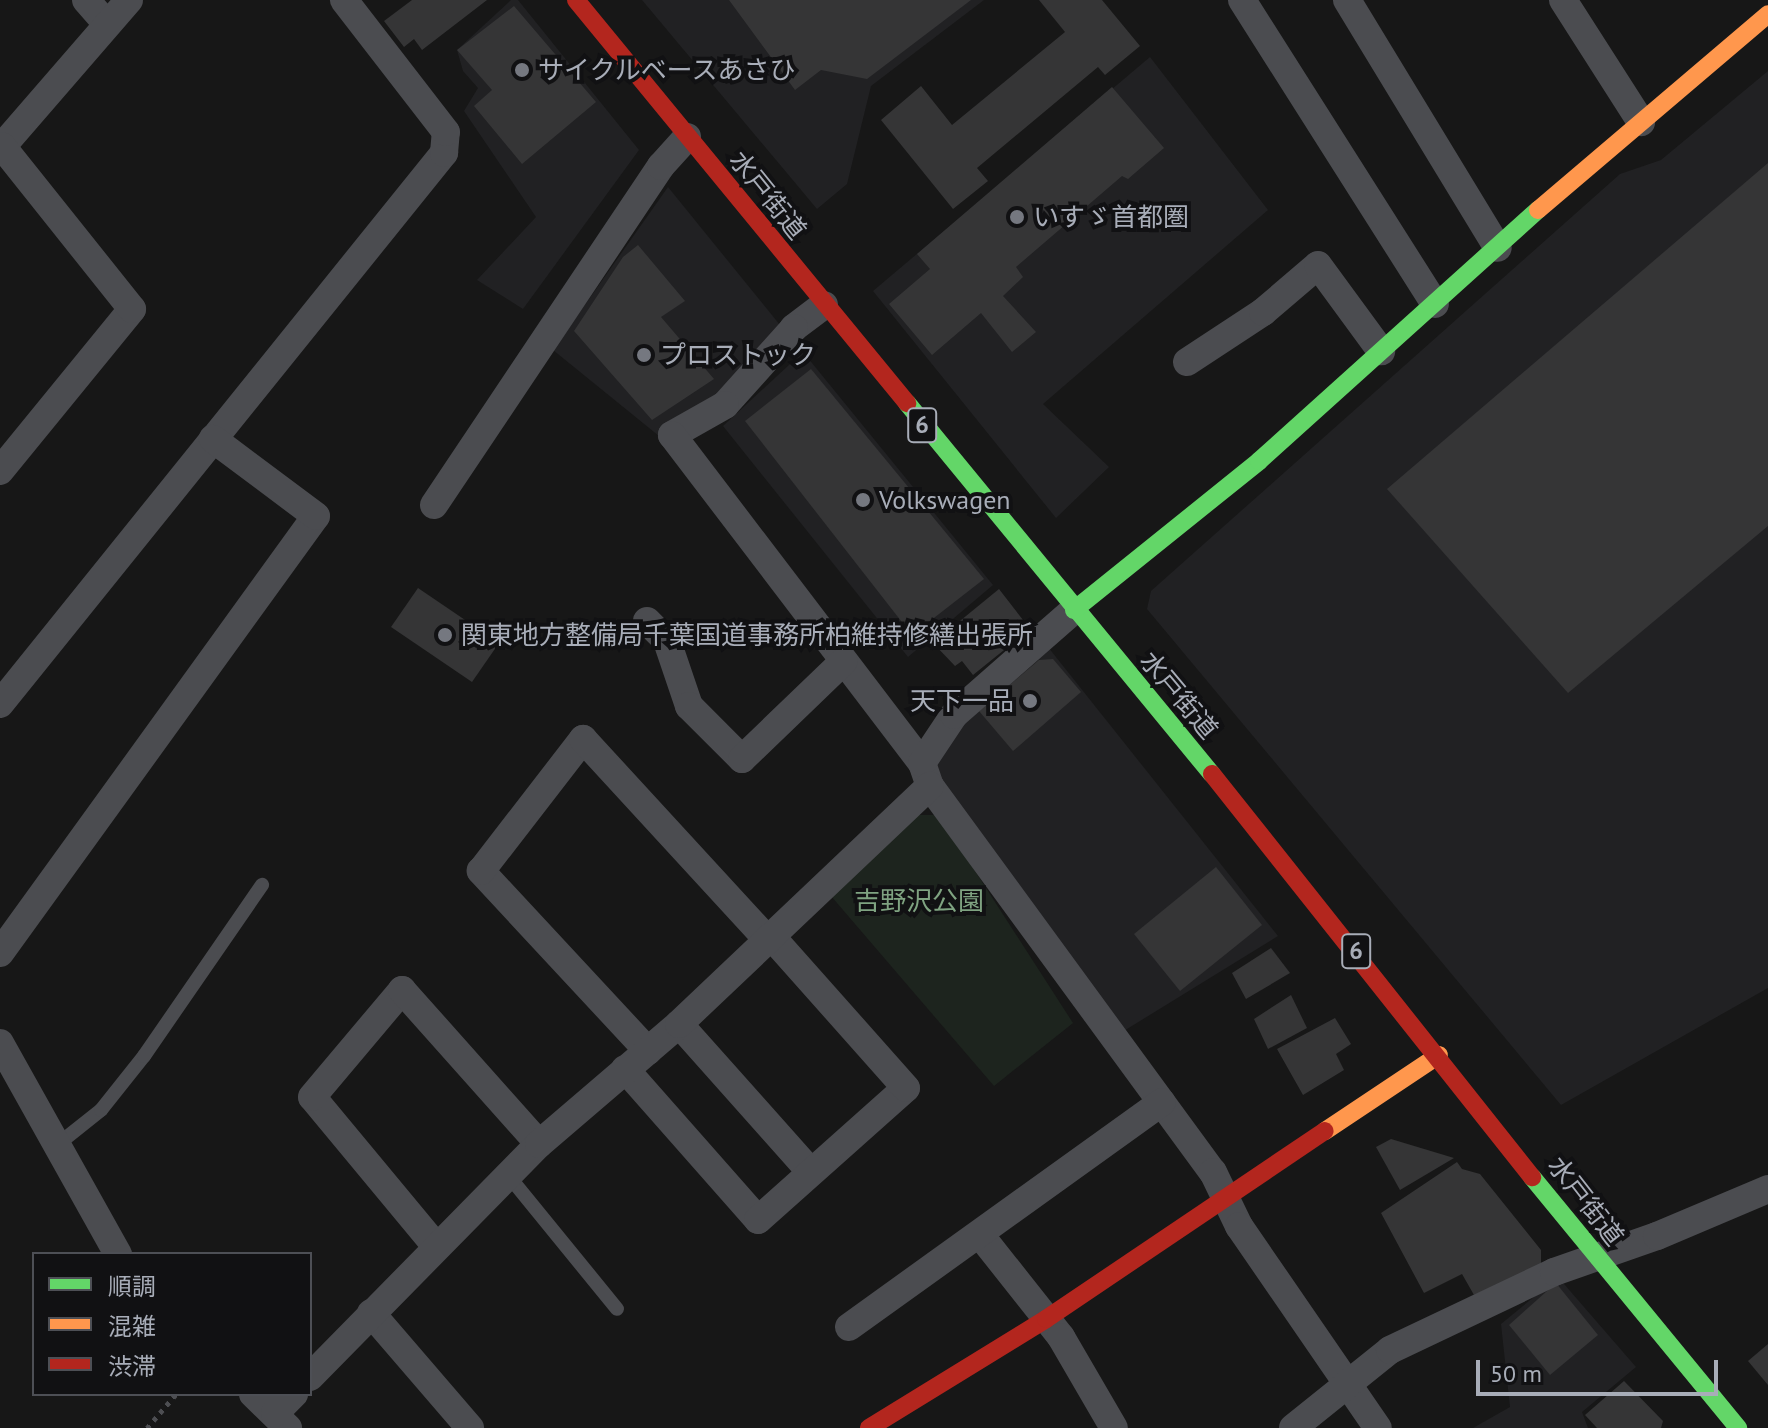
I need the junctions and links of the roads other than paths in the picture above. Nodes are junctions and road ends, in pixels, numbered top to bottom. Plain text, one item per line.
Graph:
1 (86, 0) edge
2 (129, 0) edge
3 (344, 0) edge
4 (576, 0) edge
5 (1242, 0) edge
6 (1347, 0) edge
7 (1563, 0) edge
8 (1768, 14) edge
9 (105, 22) junction
10 (1641, 122) junction
11 (687, 137) junction
12 (1, 148) edge
13 (1498, 248) junction
14 (1435, 304) junction
15 (824, 305) junction
16 (1381, 351) junction
17 (1187, 362) dead end
18 (213, 439) junction
19 (0, 471) edge
20 (434, 505) dead end
21 (1074, 610) junction
22 (647, 621) dead end
23 (844, 661) junction
24 (0, 704) edge
25 (926, 775) junction
26 (262, 885) dead end
27 (770, 938) junction
28 (0, 953) edge
29 (679, 1024) junction
30 (648, 1051) junction
31 (2, 1054) edge
32 (1439, 1055) junction
33 (625, 1069) junction
34 (1162, 1102) junction
35 (539, 1144) junction
36 (57, 1145) junction
37 (811, 1172) junction
38 (507, 1174) junction
39 (1768, 1189) edge
40 (1228, 1200) junction
41 (981, 1236) junction
42 (435, 1245) junction
43 (117, 1252) edge
44 (1595, 1257) junction
45 (617, 1309) dead end
46 (371, 1313) junction
47 (1046, 1319) junction
48 (849, 1327) dead end
49 (312, 1375) edge
50 (1347, 1383) junction
51 (257, 1396) edge
52 (286, 1412) edge
53 (470, 1428) edge
54 (869, 1428) edge
55 (1114, 1428) edge
56 (1293, 1428) edge
57 (1378, 1428) edge
58 (1738, 1428) edge

1 - 9 street
2 - 9 street
3 - 18 street
4 - 11 main road, 水戸街道 / 6
5 - 14 street
6 - 13 street
7 - 10 street
8 - 10 main road
9 - 12 street
10 - 13 main road
11 - 15 main road, 水戸街道 / 6
11 - 20 street
12 - 19 street
13 - 14 main road
14 - 16 main road
15 - 21 main road, 水戸街道 / 6
15 - 23 street
16 - 17 street
16 - 21 main road
18 - 24 street
18 - 28 street
21 - 25 street
21 - 32 main road, 水戸街道 / 6
22 - 23 street
23 - 25 street
25 - 27 street
25 - 34 street
26 - 36 lane
27 - 29 street
27 - 30 street
27 - 37 street
29 - 30 street
29 - 37 street
30 - 33 street
31 - 36 street
32 - 40 main road
32 - 44 main road, 水戸街道 / 6
33 - 35 street
33 - 37 street
34 - 40 street
34 - 41 street
35 - 38 street
35 - 42 street
36 - 43 street
38 - 42 street
38 - 45 lane
39 - 44 street
40 - 47 main road
40 - 50 street
41 - 47 street
41 - 48 street
42 - 46 street
44 - 50 street
44 - 58 main road, 水戸街道 / 6
46 - 49 street
46 - 53 street
47 - 54 main road
47 - 55 street
50 - 56 street
50 - 57 street
51 - 52 street

